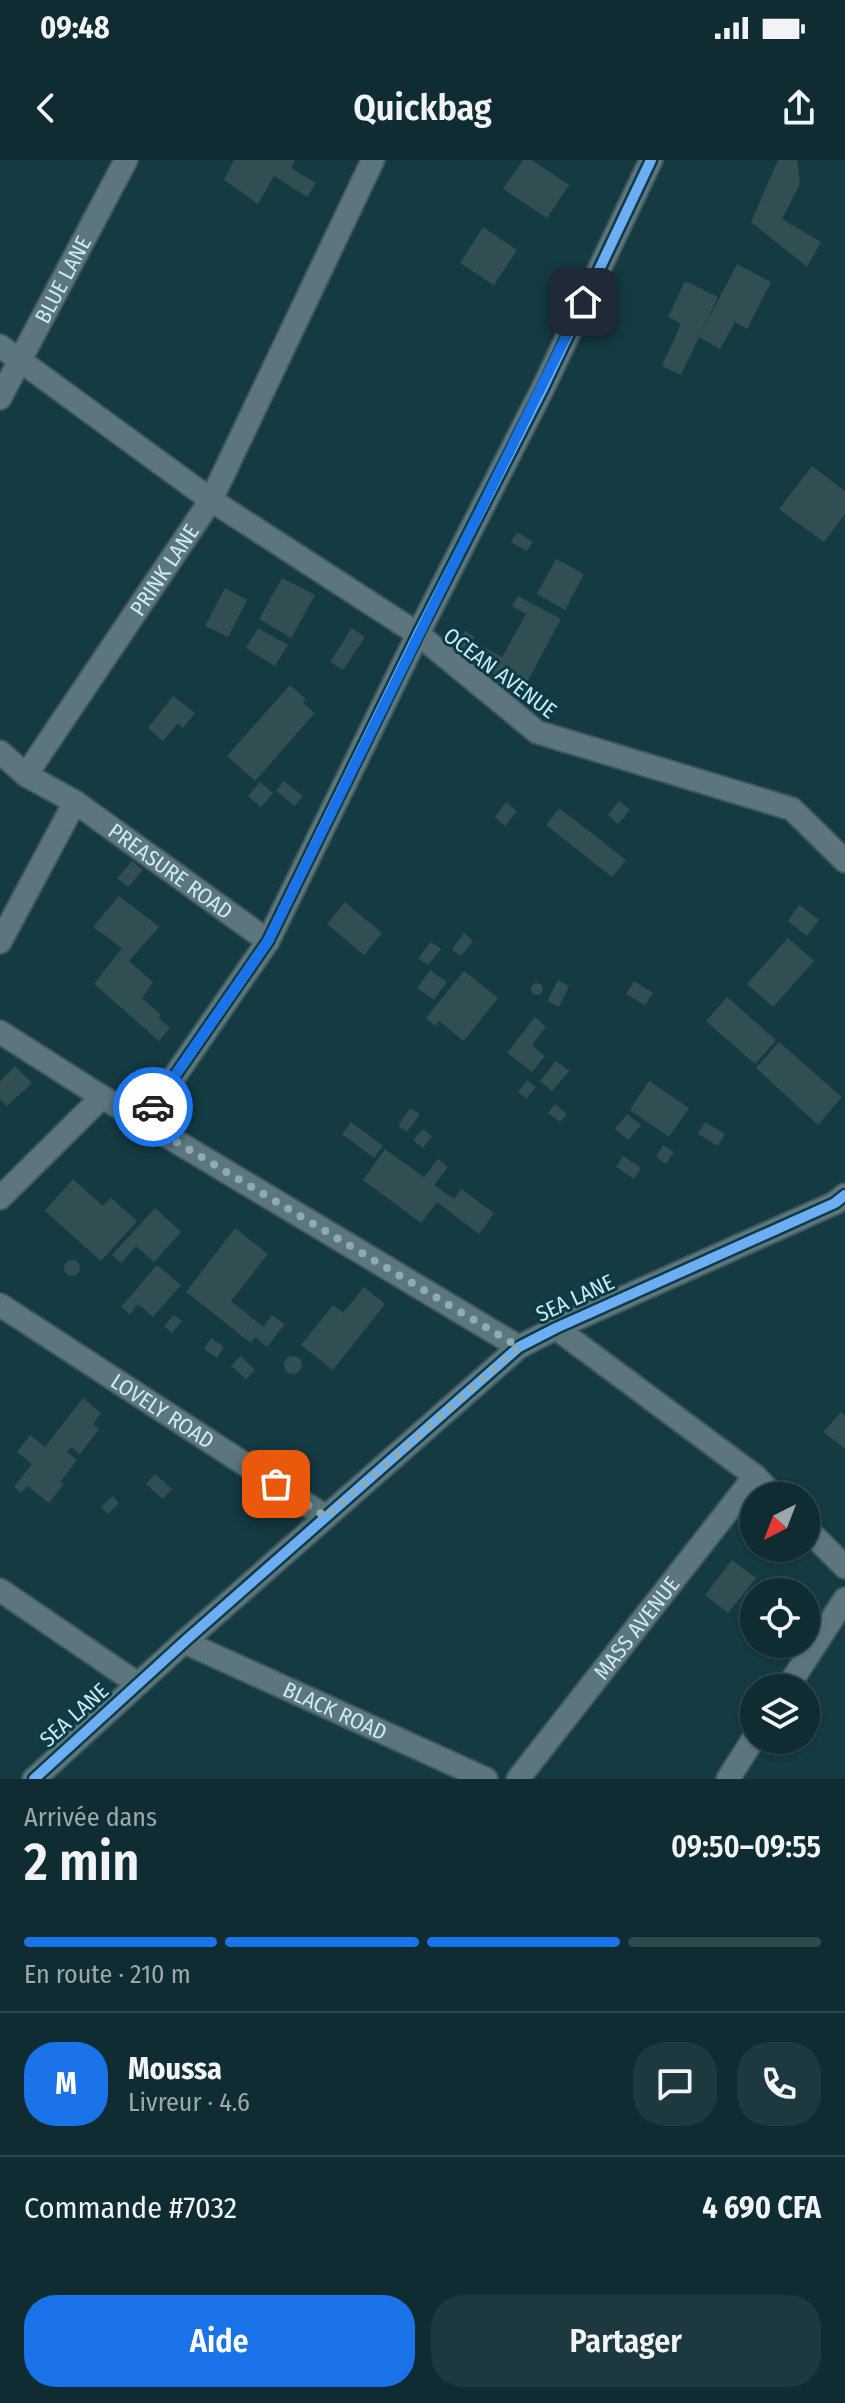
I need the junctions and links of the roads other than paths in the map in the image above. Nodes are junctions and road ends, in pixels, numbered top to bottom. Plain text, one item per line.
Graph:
1 (126, 160) edge
2 (373, 160) edge
3 (651, 160) edge
4 (0, 346) edge
5 (19, 362) junction
6 (0, 398) edge
7 (211, 500) junction
8 (418, 634) junction
9 (0, 752) edge
10 (26, 775) junction
11 (75, 802) junction
12 (845, 861) edge
13 (268, 941) junction
14 (0, 942) edge
15 (0, 1032) edge
16 (102, 1097) junction
17 (143, 1122) junction
18 (845, 1195) edge
19 (0, 1198) edge
20 (0, 1305) edge
21 (556, 1328) junction
22 (519, 1347) junction
23 (755, 1476) junction
24 (761, 1482) edge
25 (326, 1517) junction
26 (820, 1542) edge
27 (845, 1567) edge
28 (0, 1590) edge
29 (845, 1599) edge
30 (184, 1642) junction
31 (796, 1674) edge
32 (138, 1684) junction
33 (744, 1754) edge
34 (34, 1779) edge
35 (486, 1779) edge
36 (518, 1779) edge
37 (728, 1779) edge

1 - 5 street, BLUE LANE
2 - 7 street, PRINK LANE
3 - 8 street
4 - 5 street, OCEAN AVENUE
5 - 6 street, BLUE LANE
5 - 7 street, OCEAN AVENUE
7 - 8 street, OCEAN AVENUE
7 - 10 street, PRINK LANE
8 - 12 street, OCEAN AVENUE
8 - 13 street
9 - 10 street
10 - 11 street
11 - 13 street, PREASURE ROAD
11 - 14 street
13 - 17 street
15 - 16 street
16 - 17 street
16 - 19 street
17 - 22 street
18 - 21 street, SEA LANE
20 - 25 street, LOVELY ROAD
21 - 22 street, SEA LANE
21 - 23 street
22 - 25 street, SEA LANE
23 - 24 street
23 - 36 street, MASS AVENUE
25 - 30 street, SEA LANE
26 - 27 street
28 - 32 street
29 - 31 street
30 - 32 street, SEA LANE
30 - 35 street, BLACK ROAD
32 - 34 street, SEA LANE
33 - 37 street

